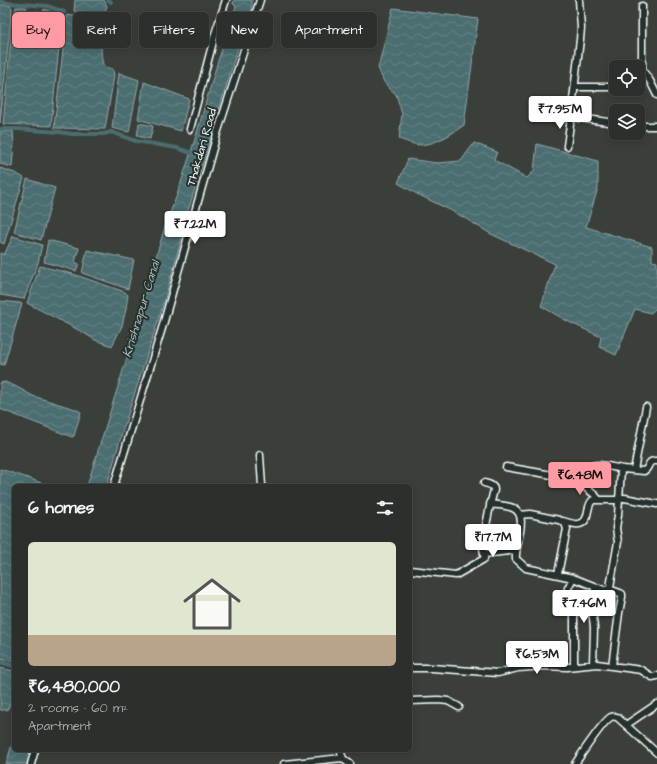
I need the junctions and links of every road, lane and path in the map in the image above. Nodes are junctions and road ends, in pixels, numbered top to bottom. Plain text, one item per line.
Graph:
1 (226, 0) edge
2 (260, 0) edge
3 (579, 0) edge
4 (642, 6) dead end
5 (575, 87) junction
6 (609, 87) dead end
7 (657, 95) edge
8 (571, 117) junction
9 (609, 122) edge
10 (645, 126) edge
11 (657, 126) edge
12 (190, 129) dead end
13 (567, 146) dead end
14 (646, 407) dead end
15 (260, 455) dead end
16 (657, 461) edge
17 (506, 467) dead end
18 (622, 469) junction
19 (634, 470) junction
20 (584, 479) junction
21 (484, 483) dead end
22 (115, 484) edge
23 (262, 484) edge
24 (619, 499) junction
25 (600, 500) junction
26 (490, 504) junction
27 (657, 504) edge
28 (520, 515) junction
29 (563, 522) junction
30 (516, 550) junction
31 (484, 554) junction
32 (412, 570) edge
33 (558, 574) junction
34 (573, 578) junction
35 (595, 587) junction
36 (609, 589) junction
37 (593, 664) junction
38 (574, 666) junction
39 (612, 666) junction
40 (412, 668) edge
41 (657, 676) edge
42 (412, 701) edge
43 (657, 704) edge
44 (459, 707) dead end
45 (626, 725) junction
46 (34, 752) edge
47 (341, 752) edge
48 (657, 753) edge
49 (342, 758) junction
50 (31, 764) edge
51 (284, 764) edge
52 (350, 764) edge
53 (575, 764) edge

1 - 12 street
2 - 22 street, Thakdari Road
3 - 5 street
4 - 7 street
5 - 6 street
5 - 8 street
8 - 9 street
8 - 13 street
10 - 11 street
14 - 19 street
15 - 23 street
16 - 19 street
17 - 20 street
18 - 19 street
18 - 20 street
18 - 24 street
20 - 25 street
21 - 26 street
24 - 25 street
24 - 27 street
24 - 36 street
25 - 29 street
26 - 28 street
26 - 31 street
28 - 29 street
28 - 30 street
29 - 33 street
30 - 31 street
30 - 33 street
31 - 32 street
33 - 34 street
34 - 35 street
34 - 38 street
35 - 36 street
35 - 37 street
36 - 39 street
37 - 38 street
37 - 39 street
38 - 40 street
39 - 41 street
42 - 44 street
43 - 45 street
45 - 48 street
45 - 53 street
46 - 50 street
47 - 49 street
49 - 51 street
49 - 52 street

